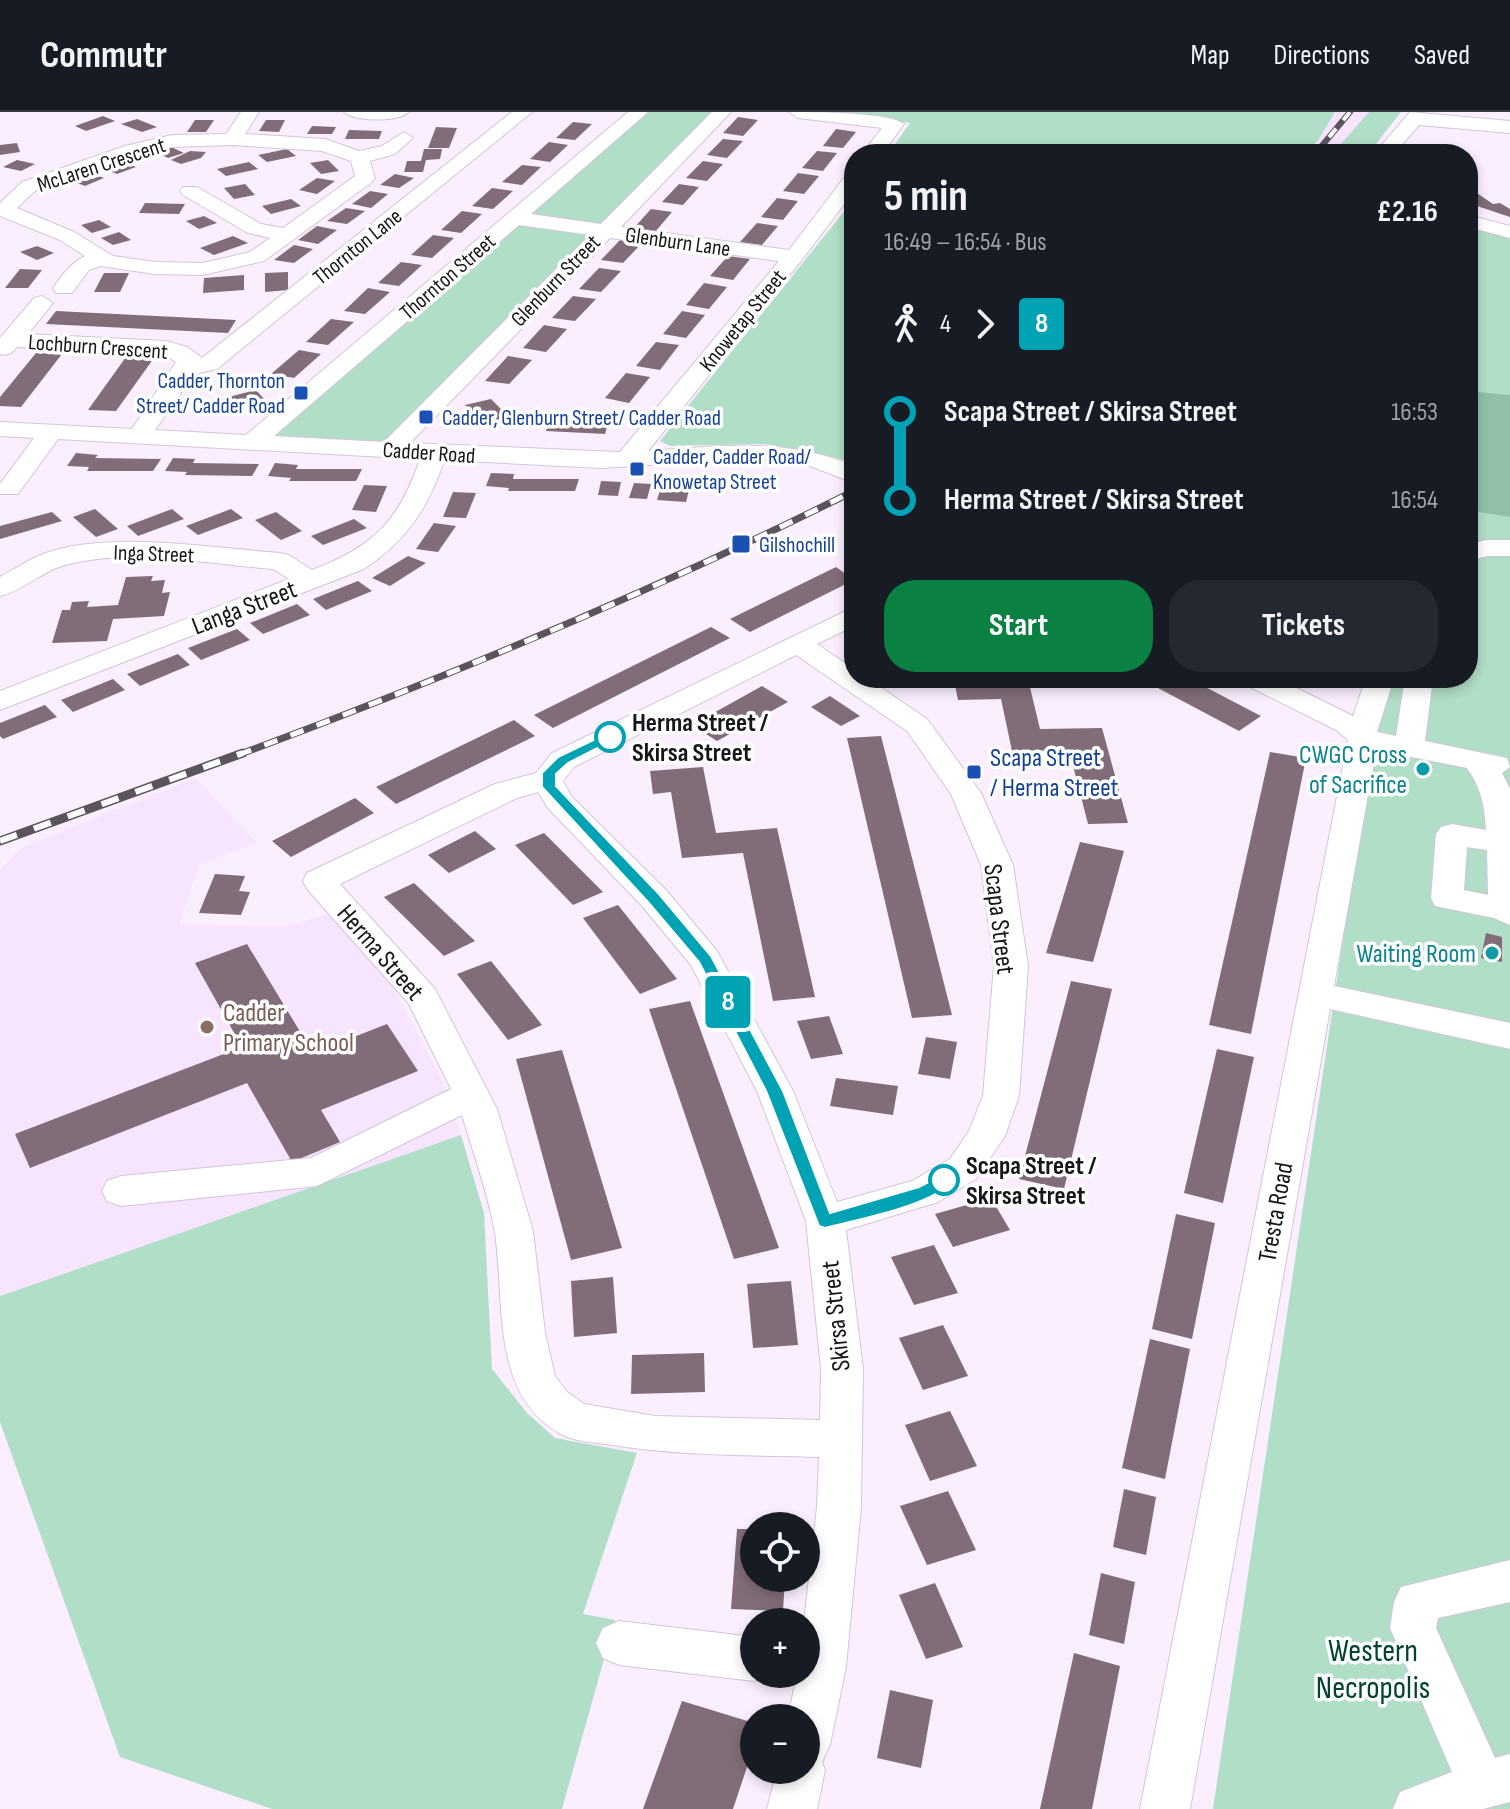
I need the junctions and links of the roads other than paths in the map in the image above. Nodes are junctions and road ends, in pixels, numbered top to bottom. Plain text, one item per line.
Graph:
1 (250, 112) edge
2 (353, 112) edge
3 (400, 112) edge
4 (523, 112) edge
5 (639, 112) edge
6 (722, 112) edge
7 (798, 112) edge
8 (1418, 115) edge
9 (1510, 127) edge
10 (123, 134) dead end
11 (404, 138) dead end
12 (232, 139) junction
13 (880, 144) edge
14 (1393, 144) edge
15 (357, 157) junction
16 (97, 162) junction
17 (0, 178) edge
18 (29, 186) junction
19 (190, 191) dead end
20 (844, 191) edge
21 (2, 211) edge
22 (514, 218) junction
23 (1478, 224) edge
24 (1478, 229) edge
25 (1501, 230) edge
26 (602, 231) junction
27 (288, 235) junction
28 (101, 257) junction
29 (794, 257) junction
30 (64, 288) dead end
31 (42, 303) dead end
32 (186, 368) junction
33 (0, 429) edge
34 (51, 432) junction
35 (139, 436) junction
36 (255, 440) junction
37 (391, 449) junction
38 (434, 452) junction
39 (627, 460) junction
40 (844, 471) edge
41 (9, 489) dead end
42 (1510, 548) edge
43 (1478, 550) edge
44 (310, 581) junction
45 (0, 588) edge
46 (844, 620) edge
47 (798, 644) junction
48 (844, 675) edge
49 (863, 688) edge
50 (1273, 688) edge
51 (1377, 688) edge
52 (1418, 688) edge
53 (0, 701) edge
54 (1362, 736) junction
55 (1409, 746) junction
56 (1477, 761) junction
57 (1510, 767) edge
58 (547, 780) junction
59 (1501, 843) junction
60 (1507, 912) edge
61 (1316, 994) junction
62 (1510, 1036) edge
63 (472, 1094) junction
64 (121, 1191) dead end
65 (825, 1221) junction
66 (841, 1439) junction
67 (1510, 1581) edge
68 (820, 1628) edge
69 (619, 1643) dead end
70 (740, 1657) edge
71 (1496, 1782) edge
72 (798, 1784) edge
73 (792, 1809) edge
74 (1165, 1809) edge
75 (1418, 1809) edge

1 - 12 street
2 - 3 street
4 - 32 street, Thornton Lane
5 - 22 street, Thornton Street
6 - 26 street, Glenburn Street
7 - 13 street
8 - 9 street
8 - 14 street
10 - 16 street
11 - 15 street
12 - 15 street, McLaren Crescent
12 - 16 street, McLaren Crescent
15 - 27 street, McLaren Crescent
16 - 18 street, McLaren Crescent
17 - 18 street
18 - 21 street, McLaren Crescent
19 - 27 street
20 - 29 street, Knowetap Street
21 - 28 street, McLaren Crescent
22 - 26 street, Glenburn Lane
22 - 36 street, Thornton Street
23 - 25 street
24 - 25 street
26 - 29 street, Glenburn Lane
26 - 37 street, Glenburn Street
27 - 28 street, McLaren Crescent
28 - 30 street
29 - 39 street, Knowetap Street
31 - 32 street, Lochburn Crescent
32 - 35 street, Lochburn Crescent
33 - 34 street, Cadder Road
34 - 35 street, Cadder Road
34 - 41 street
35 - 36 street, Cadder Road
36 - 37 street, Cadder Road
37 - 38 street, Cadder Road
38 - 39 street, Cadder Road
38 - 44 street, Langa Street
39 - 40 street, Cadder Road
42 - 43 street
44 - 45 street, Inga Street
44 - 53 street, Langa Street
46 - 47 street, Herma Street
47 - 48 street, Scapa Street
47 - 58 street, Herma Street
49 - 65 street, Scapa Street
50 - 54 street
51 - 54 street, Tresta Road
52 - 55 street
54 - 55 street
54 - 61 street, Tresta Road
55 - 56 street
56 - 57 street
56 - 59 street
58 - 63 street, Herma Street
58 - 65 street, Skirsa Street
59 - 60 street
59 - 60 street
61 - 62 street
61 - 74 street, Tresta Road
63 - 64 street
63 - 66 street, Herma Street
65 - 66 street, Skirsa Street
66 - 68 street, Skirsa Street
67 - 71 street
69 - 70 street
71 - 75 street
72 - 73 street

